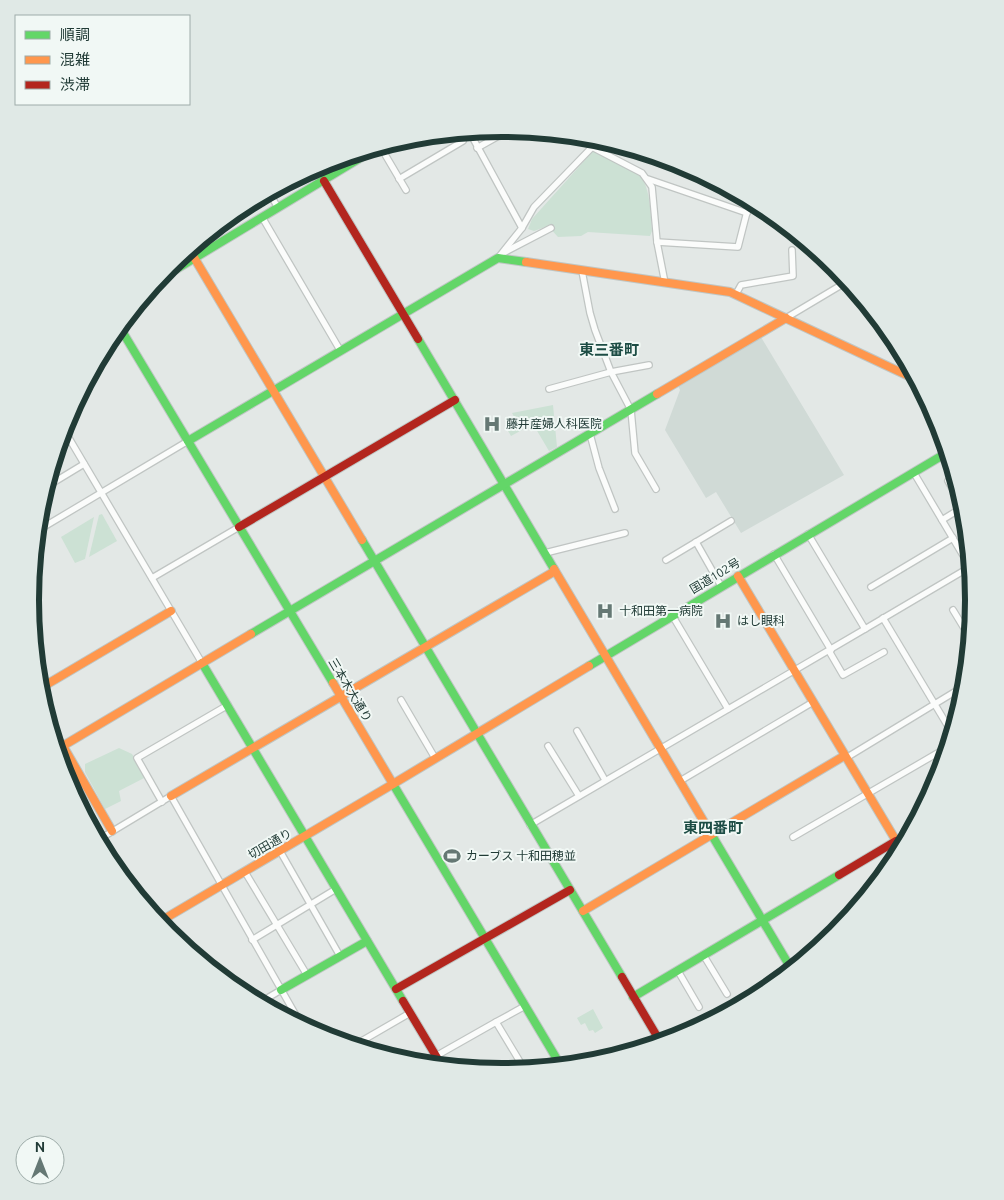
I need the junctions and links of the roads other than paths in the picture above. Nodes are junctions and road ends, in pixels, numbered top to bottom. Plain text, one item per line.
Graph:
1 (497, 137) edge
2 (473, 138) edge
3 (463, 141) dead end
4 (592, 147) joint
5 (478, 148) junction
6 (384, 153) edge
7 (358, 160) edge
8 (320, 174) edge
9 (398, 179) junction
10 (648, 179) junction
11 (324, 181) junction
12 (406, 190) dead end
13 (272, 198) edge
14 (278, 208) junction
15 (748, 208) edge
16 (747, 213) junction
17 (262, 217) junction
18 (522, 228) junction
19 (551, 228) dead end
20 (658, 242) junction
21 (792, 250) dead end
22 (193, 255) edge
23 (500, 256) junction
24 (195, 258) junction
25 (179, 267) edge
26 (582, 271) junction
27 (665, 283) junction
28 (841, 285) edge
29 (736, 294) junction
30 (403, 313) junction
31 (786, 318) junction
32 (123, 333) edge
33 (340, 350) junction
34 (650, 365) dead end
35 (611, 372) junction
36 (907, 375) edge
37 (549, 389) dead end
38 (273, 391) junction
39 (455, 400) junction
40 (631, 410) junction
41 (590, 434) junction
42 (69, 437) edge
43 (188, 441) junction
44 (942, 456) edge
45 (84, 464) junction
46 (914, 473) junction
47 (324, 476) junction
48 (948, 481) dead end
49 (55, 482) edge
50 (504, 484) junction
51 (950, 485) edge
52 (656, 489) dead end
53 (101, 492) junction
54 (615, 510) dead end
55 (956, 513) edge
56 (942, 520) junction
57 (731, 521) dead end
58 (45, 526) edge
59 (239, 527) junction
60 (625, 533) dead end
61 (808, 534) junction
62 (953, 538) junction
63 (696, 542) junction
64 (545, 553) junction
65 (774, 554) junction
66 (962, 554) edge
67 (666, 560) dead end
68 (375, 562) junction
69 (555, 571) junction
70 (964, 571) edge
71 (738, 576) junction
72 (152, 578) junction
73 (721, 586) junction
74 (871, 587) dead end
75 (953, 610) dead end
76 (171, 611) junction
77 (289, 612) junction
78 (672, 615) junction
79 (883, 618) junction
80 (964, 628) edge
81 (865, 629) junction
82 (426, 648) junction
83 (830, 651) junction
84 (884, 652) dead end
85 (606, 656) junction
86 (202, 663) junction
87 (795, 670) junction
88 (47, 684) edge
89 (956, 691) edge
90 (341, 698) junction
91 (401, 700) dead end
92 (813, 702) junction
93 (935, 703) junction
94 (228, 705) junction
95 (728, 709) junction
96 (948, 725) edge
97 (577, 731) dead end
98 (476, 733) junction
99 (548, 746) dead end
100 (62, 747) edge
101 (254, 749) junction
102 (660, 749) junction
103 (939, 753) edge
104 (845, 757) junction
105 (436, 758) junction
106 (67, 759) edge
107 (605, 780) junction
108 (680, 781) junction
109 (393, 784) junction
110 (869, 793) junction
111 (171, 796) junction
112 (578, 796) junction
113 (162, 802) junction
114 (530, 825) junction
115 (112, 831) junction
116 (711, 835) junction
117 (104, 836) edge
118 (305, 836) junction
119 (793, 837) dead end
120 (896, 841) joint
121 (280, 851) junction
122 (245, 872) junction
123 (222, 886) junction
124 (336, 889) junction
125 (570, 890) junction
126 (311, 904) junction
127 (583, 911) junction
128 (165, 918) edge
129 (762, 921) junction
130 (276, 925) junction
131 (484, 937) junction
132 (252, 940) junction
133 (367, 941) junction
134 (340, 956) junction
135 (704, 956) junction
136 (788, 964) edge
137 (678, 971) junction
138 (306, 975) junction
139 (396, 989) junction
140 (281, 990) junction
141 (727, 994) dead end
142 (633, 997) junction
143 (266, 999) edge
144 (526, 1006) junction
145 (699, 1007) dead end
146 (410, 1013) junction
147 (295, 1014) edge
148 (496, 1022) junction
149 (657, 1037) edge
150 (361, 1041) edge
151 (436, 1056) joint
152 (557, 1059) edge
153 (520, 1062) edge

1 - 5 street
2 - 5 street
3 - 9 street
4 - 10 street
4 - 18 street
5 - 18 street
6 - 9 street
7 - 11 main road
8 - 11 street
9 - 12 street
10 - 16 street
10 - 20 street
11 - 14 main road
11 - 30 main road
13 - 14 street
14 - 17 main road
15 - 16 street
16 - 20 street
17 - 24 main road
17 - 33 street
18 - 23 street
19 - 23 street
20 - 27 street
21 - 29 street
22 - 24 main road
23 - 26 main road
23 - 30 main road
24 - 25 main road
24 - 38 main road
26 - 27 main road
26 - 35 street
27 - 29 main road
28 - 31 street
29 - 31 main road
30 - 33 main road
30 - 39 main road
31 - 36 main road
31 - 40 main road
32 - 43 main road, 三本木大通り
33 - 38 main road
34 - 35 street
35 - 37 street
35 - 40 street
38 - 43 main road
38 - 47 main road
39 - 47 main road
39 - 50 main road
40 - 41 main road
40 - 52 street
41 - 50 main road
41 - 54 street
42 - 45 street
43 - 53 street
43 - 59 main road, 三本木大通り
44 - 46 main road, 国道102号
45 - 49 street
45 - 53 street
46 - 56 street
46 - 61 main road, 国道102号
47 - 59 main road
47 - 68 main road
48 - 51 street
50 - 64 main road
50 - 68 main road
53 - 58 street
53 - 72 street
55 - 56 street
56 - 62 street
57 - 63 street
59 - 72 street
59 - 77 main road, 三本木大通り
60 - 64 street
61 - 65 main road, 国道102号
61 - 81 street
62 - 66 street
62 - 74 street
63 - 67 street
63 - 73 street
64 - 69 main road
65 - 71 main road, 国道102号
65 - 83 street
68 - 77 main road
68 - 82 main road
69 - 82 main road
69 - 85 main road
70 - 79 street
71 - 73 main road, 国道102号
71 - 87 main road
72 - 76 street
73 - 78 main road, 国道102号
75 - 80 street
76 - 86 street
76 - 88 main road
77 - 86 main road
77 - 90 main road, 三本木大通り
78 - 85 main road, 国道102号
78 - 95 street
79 - 81 street
79 - 93 street
81 - 83 street
82 - 90 main road
82 - 98 main road
83 - 84 street
83 - 87 street
85 - 98 main road, 国道102号
85 - 102 main road
86 - 94 main road
86 - 100 main road
87 - 92 main road
87 - 95 street
89 - 93 street
90 - 101 main road
90 - 109 main road, 三本木大通り
91 - 105 street
92 - 104 main road
92 - 108 street
93 - 96 street
93 - 104 street
94 - 101 main road
94 - 113 street
95 - 102 street
97 - 107 street
98 - 105 main road, 国道102号
98 - 114 main road
99 - 112 street
101 - 111 main road
101 - 118 main road
102 - 107 street
102 - 108 main road
103 - 110 street
104 - 110 main road
104 - 116 main road
105 - 109 main road, 国道102号
106 - 115 main road
107 - 112 street
108 - 116 main road
109 - 118 main road, 切田通り
109 - 131 main road, 三本木大通り
110 - 119 street
110 - 120 main road
111 - 113 street
111 - 123 street
112 - 114 street
113 - 115 street
114 - 125 main road
115 - 117 street
116 - 127 main road
116 - 129 main road
118 - 121 main road, 切田通り
118 - 124 main road
120 - 129 main road
121 - 122 main road, 切田通り
121 - 126 street
122 - 123 main road, 切田通り
122 - 130 street
123 - 128 main road, 切田通り
123 - 132 street
124 - 126 street
124 - 133 main road
125 - 127 main road
125 - 131 main road
126 - 130 street
126 - 134 street
127 - 142 main road
129 - 135 main road
129 - 136 main road
130 - 132 street
130 - 138 street
131 - 139 main road
131 - 144 main road, 三本木大通り
132 - 140 street
133 - 134 main road
133 - 139 main road
134 - 138 main road
135 - 137 main road
135 - 141 street
137 - 142 main road
137 - 145 street
138 - 140 main road
139 - 146 main road
140 - 143 street
140 - 147 street
142 - 149 main road
144 - 148 street
144 - 152 main road, 三本木大通り
146 - 150 street
146 - 151 main road
148 - 151 street
148 - 153 street

